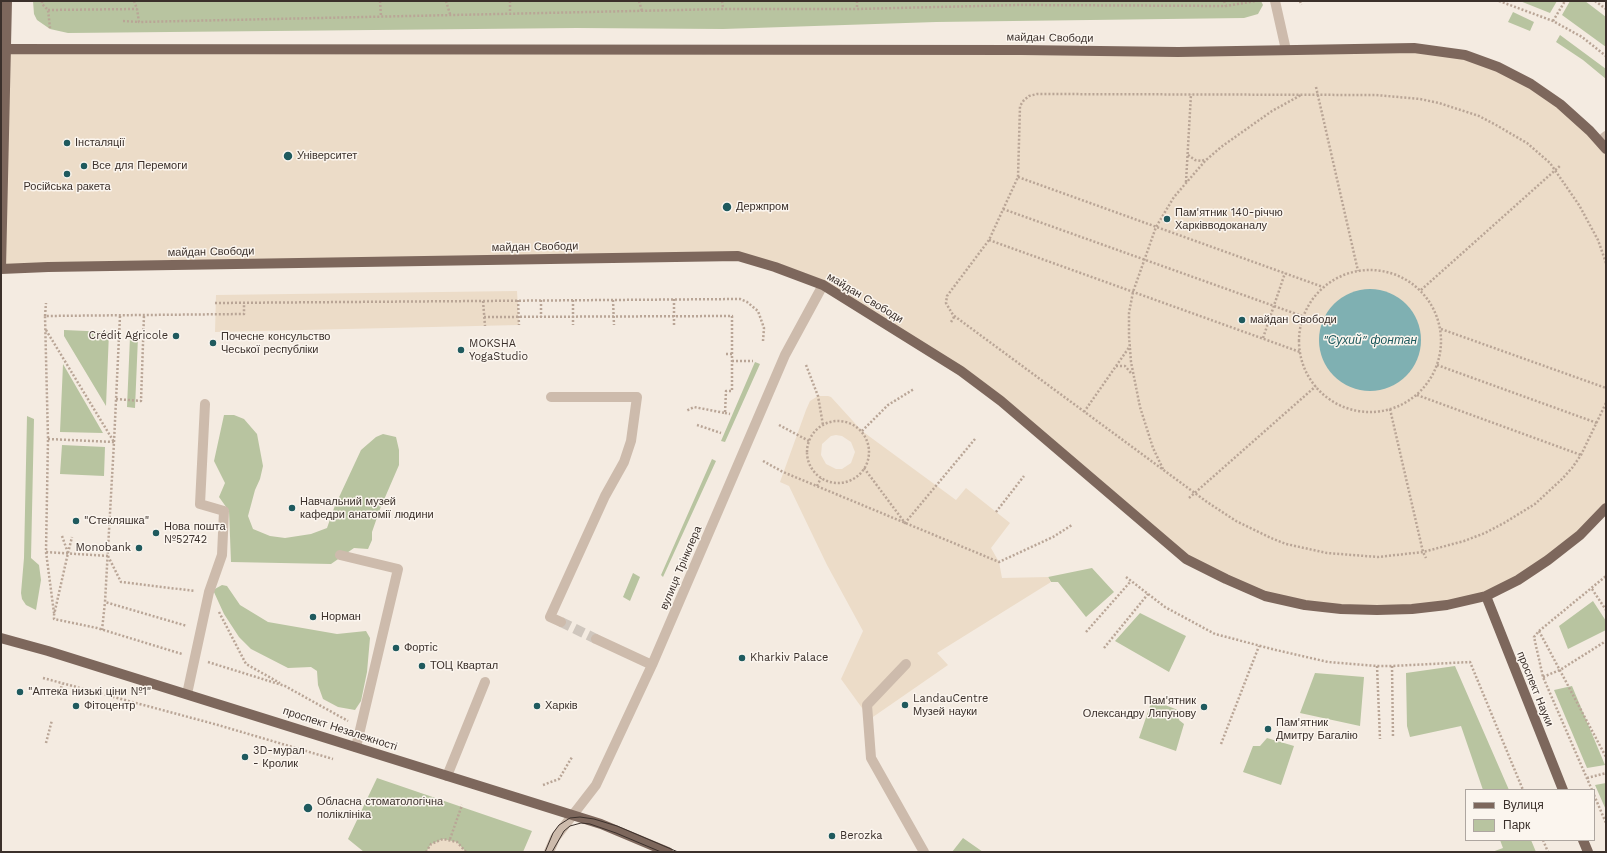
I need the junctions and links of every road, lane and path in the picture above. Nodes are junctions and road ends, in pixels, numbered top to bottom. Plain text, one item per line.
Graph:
1 (7, 1) edge
2 (42, 1) edge
3 (134, 1) edge
4 (380, 1) edge
5 (446, 1) edge
6 (510, 1) edge
7 (639, 1) edge
8 (722, 1) edge
9 (857, 1) edge
10 (975, 1) edge
11 (1224, 1) edge
12 (1256, 1) edge
13 (1275, 1) edge
14 (1300, 1) edge
15 (1499, 1) edge
16 (1565, 1) edge
17 (1595, 1) edge
18 (1507, 2) edge
19 (1301, 5) dead end
20 (975, 6) junction
21 (1226, 6) junction
22 (137, 9) junction
23 (722, 9) junction
24 (857, 9) junction
25 (1606, 9) edge
26 (48, 10) junction
27 (642, 11) junction
28 (510, 13) junction
29 (450, 14) junction
30 (381, 16) junction
31 (123, 21) dead end
32 (1553, 21) junction
33 (139, 22) junction
34 (50, 28) dead end
35 (4, 49) edge
36 (1286, 50) junction
37 (1606, 56) edge
38 (1316, 87) dead end
39 (1191, 94) junction
40 (1301, 95) junction
41 (1318, 95) junction
42 (1021, 96) dead end
43 (1024, 100) junction
44 (1604, 142) edge
45 (1188, 154) junction
46 (1208, 158) junction
47 (1560, 165) dead end
48 (1555, 170) junction
49 (1018, 177) junction
50 (1186, 182) junction
51 (1004, 209) junction
52 (1156, 227) junction
53 (989, 240) junction
54 (1144, 260) junction
55 (1606, 263) edge
56 (1, 268) edge
57 (1358, 271) junction
58 (1284, 273) junction
59 (823, 286) junction
60 (1323, 287) junction
61 (1421, 290) junction
62 (1133, 292) junction
63 (674, 299) junction
64 (518, 300) junction
65 (541, 300) junction
66 (573, 300) junction
67 (613, 300) junction
68 (483, 301) junction
69 (46, 303) dead end
70 (215, 303) dead end
71 (244, 303) junction
72 (1273, 306) junction
73 (44, 316) junction
74 (120, 316) junction
75 (144, 316) junction
76 (484, 316) junction
77 (518, 316) junction
78 (541, 316) junction
79 (573, 316) junction
80 (614, 316) junction
81 (674, 316) junction
82 (1302, 316) junction
83 (954, 317) junction
84 (951, 322) dead end
85 (519, 325) dead end
86 (573, 325) dead end
87 (614, 325) dead end
88 (485, 326) dead end
89 (674, 326) dead end
90 (45, 328) junction
91 (1441, 329) junction
92 (1263, 338) junction
93 (763, 341) dead end
94 (1130, 345) junction
95 (1300, 352) junction
96 (726, 354) dead end
97 (732, 354) junction
98 (732, 361) junction
99 (753, 361) dead end
100 (806, 364) dead end
101 (1437, 365) junction
102 (1115, 366) junction
103 (1133, 375) junction
104 (1316, 386) junction
105 (1606, 388) edge
106 (914, 389) dead end
107 (1417, 395) junction
108 (551, 397) dead end
109 (116, 399) junction
110 (1606, 403) edge
111 (205, 404) dead end
112 (1390, 409) junction
113 (686, 410) dead end
114 (1084, 412) junction
115 (725, 413) junction
116 (730, 414) dead end
117 (1596, 423) junction
118 (779, 425) dead end
119 (823, 425) junction
120 (697, 426) dead end
121 (862, 431) junction
122 (722, 433) dead end
123 (975, 439) dead end
124 (48, 440) junction
125 (809, 441) junction
126 (114, 442) junction
127 (1581, 455) junction
128 (763, 461) dead end
129 (864, 468) junction
130 (1163, 470) junction
131 (1024, 476) dead end
132 (821, 478) junction
133 (817, 486) junction
134 (1194, 493) junction
135 (1189, 498) dead end
136 (1605, 510) edge
137 (996, 512) dead end
138 (905, 523) junction
139 (1072, 524) dead end
140 (62, 536) dead end
141 (72, 537) dead end
142 (46, 552) junction
143 (1423, 552) junction
144 (68, 554) junction
145 (340, 555) dead end
146 (108, 556) junction
147 (1426, 558) dead end
148 (1606, 576) edge
149 (1126, 578) dead end
150 (1131, 581) junction
151 (1592, 588) junction
152 (1148, 594) junction
153 (1486, 596) junction
154 (105, 602) junction
155 (1606, 610) edge
156 (54, 615) junction
157 (560, 622) tunnel mouth
158 (194, 628) dead end
159 (102, 630) junction
160 (1539, 631) junction
161 (1086, 632) dead end
162 (1, 638) edge
163 (596, 639) tunnel mouth
164 (1606, 641) edge
165 (1259, 646) junction
166 (1104, 648) dead end
167 (195, 659) junction
168 (906, 664) dead end
169 (652, 665) junction
170 (1378, 666) junction
171 (1392, 666) junction
172 (1560, 670) junction
173 (1543, 677) junction
174 (44, 678) dead end
175 (485, 682) dead end
176 (62, 684) junction
177 (187, 694) junction
178 (59, 696) dead end
179 (52, 720) dead end
180 (361, 728) junction
181 (1393, 738) dead end
182 (1380, 739) dead end
183 (46, 743) dead end
184 (1222, 744) dead end
185 (356, 747) junction
186 (572, 757) dead end
187 (1606, 757) edge
188 (333, 759) dead end
189 (1606, 773) edge
190 (447, 776) junction
191 (1587, 778) junction
192 (543, 785) dead end
193 (1523, 789) edge
194 (1563, 789) edge
195 (1592, 789) edge
196 (1595, 797) edge
197 (462, 805) dead end
198 (572, 815) junction
199 (1606, 823) edge
200 (450, 839) junction
201 (1544, 841) edge
202 (1583, 841) edge
203 (426, 852) edge
204 (466, 852) edge
205 (549, 852) edge
206 (668, 852) edge
207 (924, 852) edge
208 (1548, 852) edge
209 (1588, 852) edge

1 - 35 main road
2 - 26 path
3 - 22 path
4 - 30 path
5 - 29 path
6 - 28 path
7 - 27 path
8 - 23 path
9 - 24 path
10 - 20 path
11 - 21 path
12 - 21 path
13 - 36 street
14 - 19 path
15 - 18 path
16 - 32 path
17 - 25 path
18 - 32 path
20 - 21 path
20 - 24 path
22 - 26 path
22 - 33 path
23 - 24 path
23 - 27 path
26 - 34 path
27 - 28 path
28 - 29 path
29 - 30 path
30 - 33 path
31 - 33 path
32 - 37 path
35 - 36 main road, майдан Свободи
35 - 56 main road
36 - 44 main road, майдан Свободи
38 - 41 path
39 - 40 path
39 - 43 path
39 - 45 path
40 - 41 path
40 - 46 path
41 - 48 path
41 - 57 path
42 - 43 path
43 - 49 path
45 - 46 path
45 - 50 path
46 - 50 path
47 - 48 path
48 - 55 path
48 - 61 path
49 - 51 path
49 - 52 path
50 - 52 path
51 - 53 path
51 - 54 path
52 - 54 path
52 - 58 path
53 - 62 path
53 - 83 path
54 - 62 path
54 - 72 path
56 - 59 main road, майдан Свободи
57 - 60 path
57 - 61 path
58 - 60 path
58 - 72 path
59 - 153 main road, майдан Свободи
59 - 169 street, вулиця Трінклера
60 - 82 path
61 - 91 path
62 - 92 path
62 - 94 path
63 - 67 path
63 - 81 path
63 - 93 path
64 - 65 path
64 - 68 path
64 - 77 path
65 - 66 path
65 - 78 path
66 - 67 path
66 - 79 path
67 - 80 path
68 - 71 path
68 - 76 path
69 - 73 path
70 - 71 path
71 - 75 path
72 - 82 path
72 - 92 path
73 - 74 path
73 - 90 path
74 - 75 path
74 - 109 path
75 - 109 path
76 - 77 path
76 - 88 path
77 - 78 path
77 - 85 path
78 - 79 path
79 - 80 path
79 - 86 path
80 - 81 path
80 - 87 path
81 - 89 path
81 - 97 path
82 - 95 path
83 - 84 path
83 - 114 path
90 - 124 path
90 - 126 path
91 - 101 path
91 - 105 path
92 - 95 path
94 - 102 path
94 - 103 path
95 - 104 path
96 - 97 path
97 - 98 path
98 - 99 path
98 - 115 path
100 - 119 path
101 - 107 path
101 - 117 path
102 - 103 path
102 - 114 path
103 - 130 path
104 - 112 path
104 - 134 path
106 - 121 path
107 - 112 path
107 - 127 path
108 - 157 street
109 - 126 path
110 - 117 path
111 - 167 street
112 - 143 path
113 - 115 path
114 - 130 path
115 - 116 path
117 - 127 path
118 - 125 path
119 - 121 path
119 - 125 path
120 - 122 path
121 - 129 path
123 - 138 path
124 - 126 path
124 - 142 path
125 - 132 path
126 - 146 path
127 - 143 path
128 - 133 path
129 - 132 path
129 - 138 path
130 - 134 path
131 - 137 path
132 - 133 path
133 - 138 path
134 - 135 path
134 - 143 path
136 - 153 main road, майдан Свободи
138 - 139 path
140 - 144 path
141 - 144 path
142 - 144 path
142 - 156 path
143 - 147 path
144 - 146 path
144 - 156 path
145 - 180 street
146 - 154 path
148 - 151 path
149 - 150 path
150 - 152 path
150 - 161 path
151 - 155 path
151 - 160 path
152 - 165 path
152 - 166 path
153 - 194 main road, проспект Науки
154 - 158 path
154 - 159 path
156 - 159 path
159 - 167 path
160 - 172 path
160 - 173 path
162 - 177 main road, проспект Незалежності
163 - 169 street
164 - 172 path
165 - 170 path
165 - 184 path
167 - 177 street
167 - 180 path
168 - 207 street
169 - 198 street, вулиця Трінклера
170 - 171 path
170 - 182 path
171 - 181 path
171 - 193 path
172 - 173 path
172 - 187 path
173 - 191 path
174 - 176 path
175 - 190 street
176 - 178 path
176 - 188 path
177 - 185 main road, проспект Незалежності
179 - 183 path
180 - 185 street
185 - 190 main road, проспект Незалежності
186 - 192 path
189 - 191 path
190 - 198 main road, проспект Незалежності
191 - 195 path
196 - 199 path
197 - 200 path
198 - 205 street, вулиця Трінклера
198 - 206 main road, проспект Незалежності
200 - 203 path
200 - 204 path
201 - 208 path
202 - 209 main road

